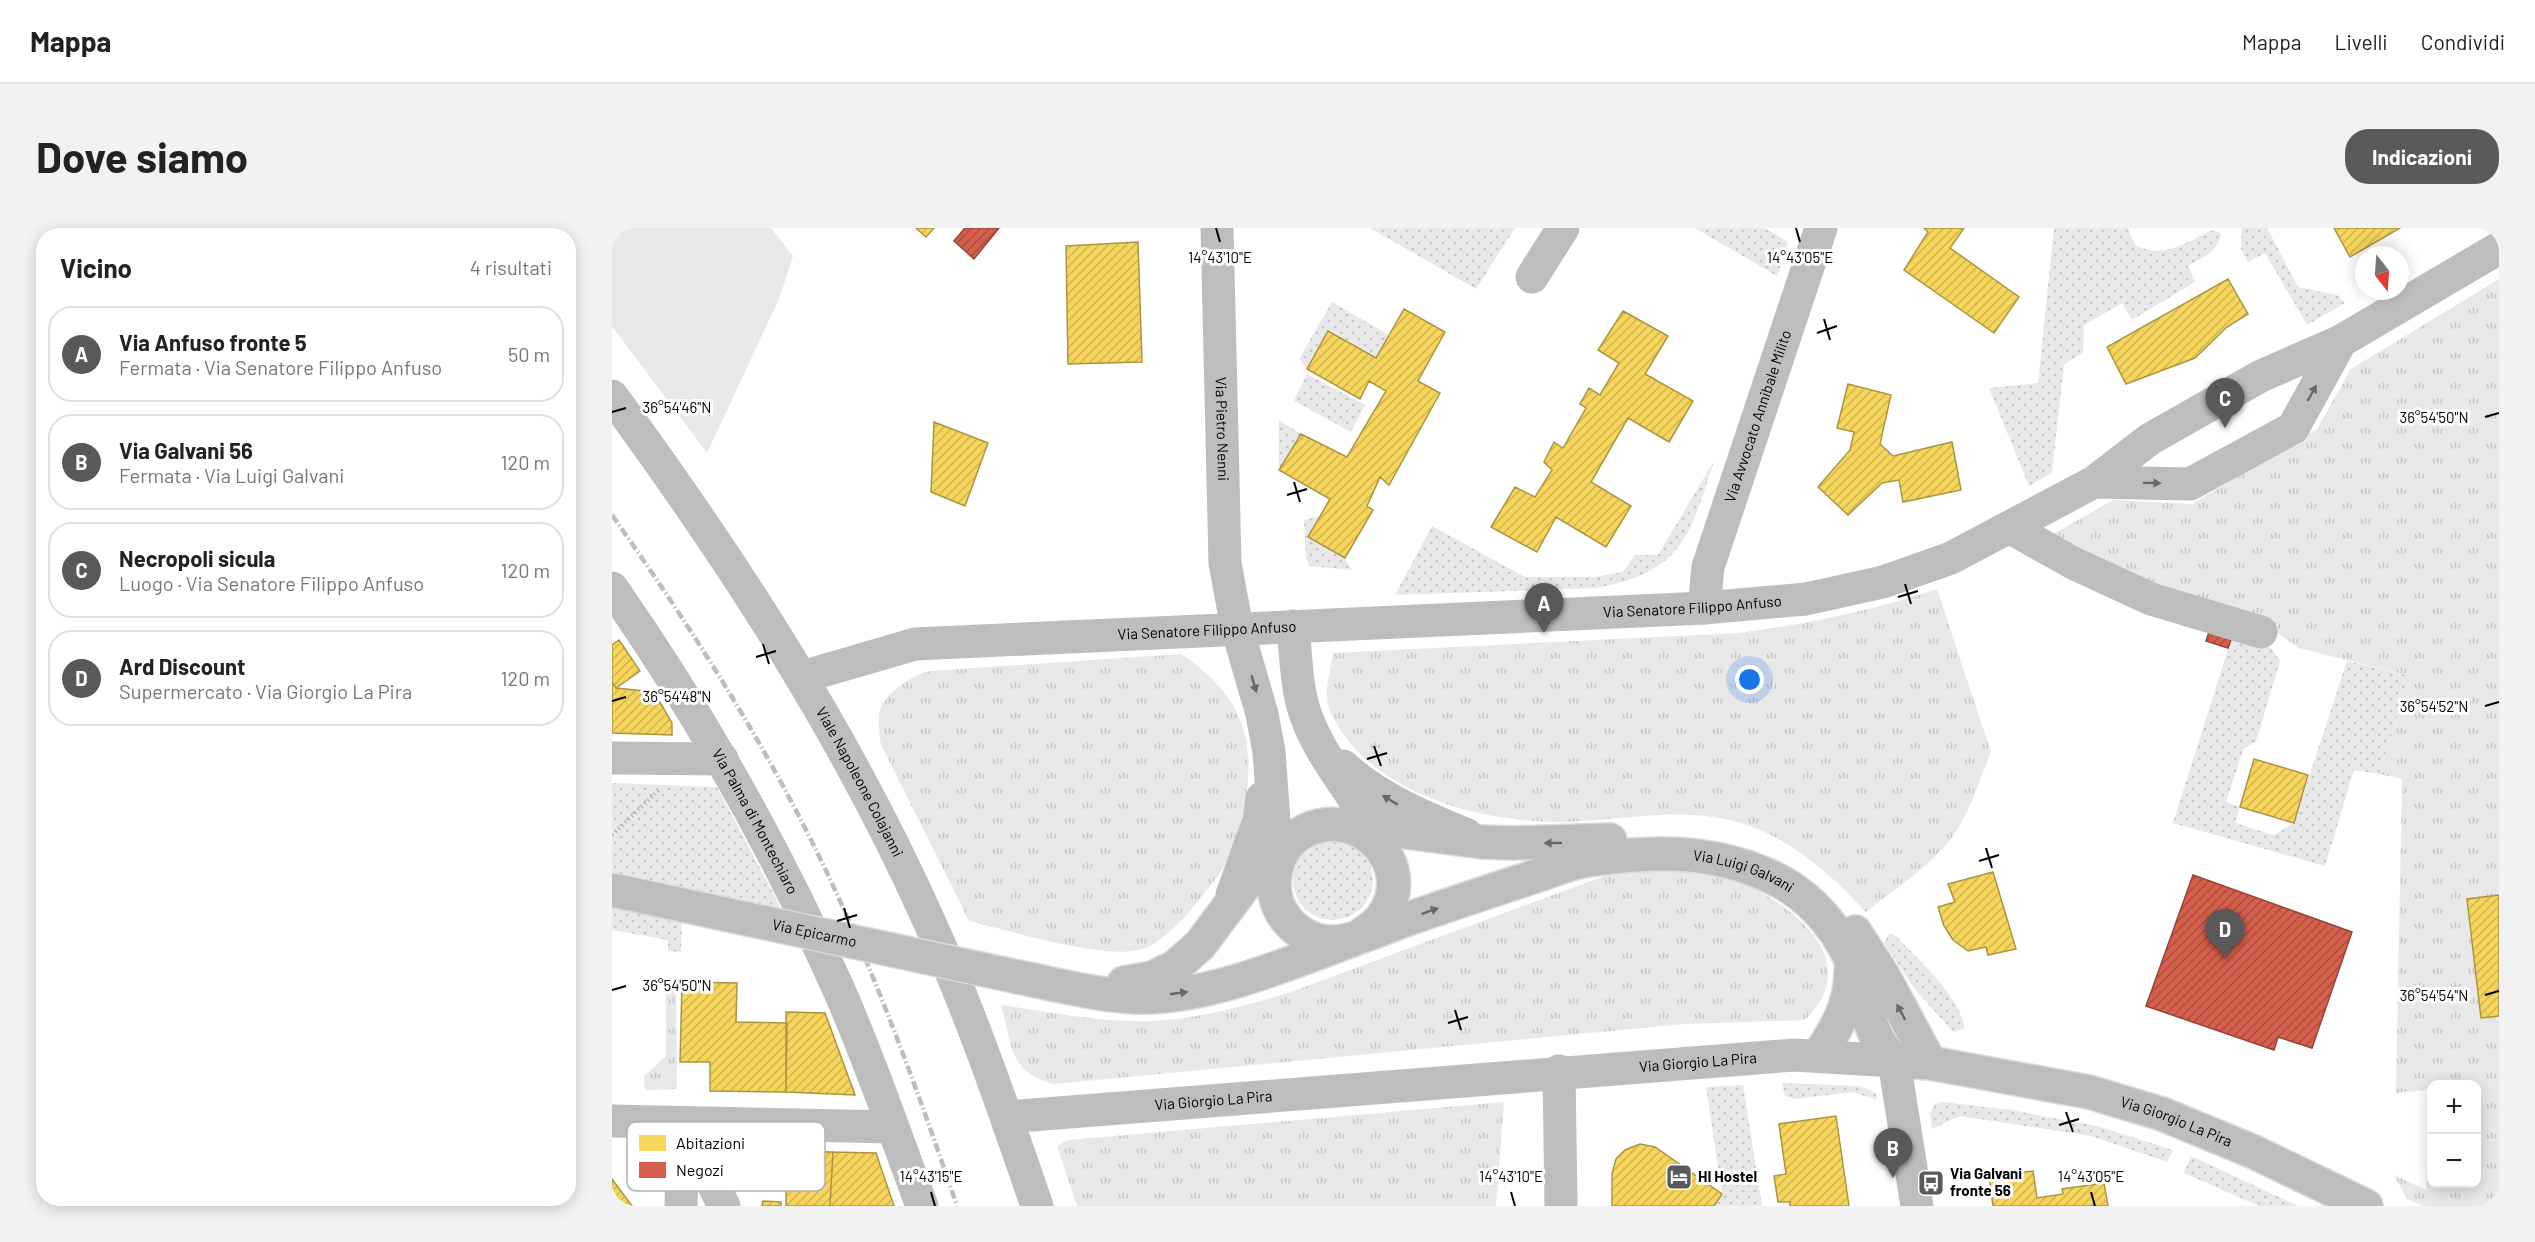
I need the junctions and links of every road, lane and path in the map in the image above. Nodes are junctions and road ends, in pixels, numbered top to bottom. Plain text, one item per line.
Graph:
1 (1217, 228) edge
2 (1563, 228) edge
3 (1816, 230) edge
4 (2499, 248) edge
5 (1532, 277) dead end
6 (2342, 341) junction
7 (612, 396) edge
8 (2094, 482) junction
9 (2011, 528) junction
10 (612, 588) edge
11 (1704, 608) junction
12 (1293, 626) junction
13 (1237, 628) junction
14 (2261, 632) dead end
15 (802, 677) junction
16 (1322, 747) junction
17 (1269, 752) junction
18 (612, 758) edge
19 (722, 759) junction
20 (664, 785) dead end
21 (1367, 833) junction
22 (612, 836) edge
23 (1482, 842) junction
24 (1277, 855) junction
25 (612, 890) edge
26 (1227, 910) junction
27 (1355, 939) junction
28 (1851, 957) junction
29 (1018, 977) junction
30 (1820, 1055) junction
31 (1894, 1061) junction
32 (1930, 1063) junction
33 (1559, 1071) junction
34 (1006, 1117) junction
35 (612, 1121) edge
36 (648, 1122) edge
37 (825, 1126) edge
38 (892, 1127) junction
39 (681, 1191) edge
40 (681, 1206) edge
41 (922, 1206) edge
42 (1037, 1206) edge
43 (1561, 1206) edge
44 (1917, 1206) edge
45 (2366, 1206) edge

1 - 13 street, Via Pietro Nenni
2 - 5 street
3 - 11 street, Via Avvocato Annibale Milito
4 - 6 street, Via Senatore Filippo Anfuso
6 - 8 street, Via Senatore Filippo Anfuso
8 -> 6 street
7 - 15 street, Viale Napoleone Colajanni
8 - 9 street, Via Senatore Filippo Anfuso
9 - 11 street, Via Senatore Filippo Anfuso
9 - 14 street
10 - 19 street, Via Palma di Montechiaro
11 - 12 street, Via Senatore Filippo Anfuso
12 - 13 street, Via Senatore Filippo Anfuso
12 - 16 street
13 - 15 street, Via Senatore Filippo Anfuso
13 -> 17 street, Via Pietro Nenni
15 - 34 street, Viale Napoleone Colajanni
16 - 21 street
23 -> 16 street
17 - 24 street
17 - 26 street
18 - 19 street
19 - 38 street, Via Palma di Montechiaro
20 - 22 path
21 - 23 street, Via Luigi Galvani
21 - 24 street
21 - 27 street
32 -> 23 street, Via Luigi Galvani
24 - 26 street
24 - 27 street
25 - 29 street, Via Epicarmo, bridge
26 - 29 street
27 -> 28 street, Via Luigi Galvani
29 -> 27 street
28 - 30 street
28 - 31 street, Via Luigi Galvani
30 - 31 street, Via Giorgio La Pira
30 - 33 street, Via Giorgio La Pira
31 - 32 street, Via Giorgio La Pira
31 - 44 street
32 - 45 street, Via Giorgio La Pira
33 - 34 street, Via Giorgio La Pira
33 - 43 street
34 - 42 street, Viale Napoleone Colajanni
35 - 36 street
37 - 38 street
38 - 41 street, Via Palma di Montechiaro
39 - 40 street

